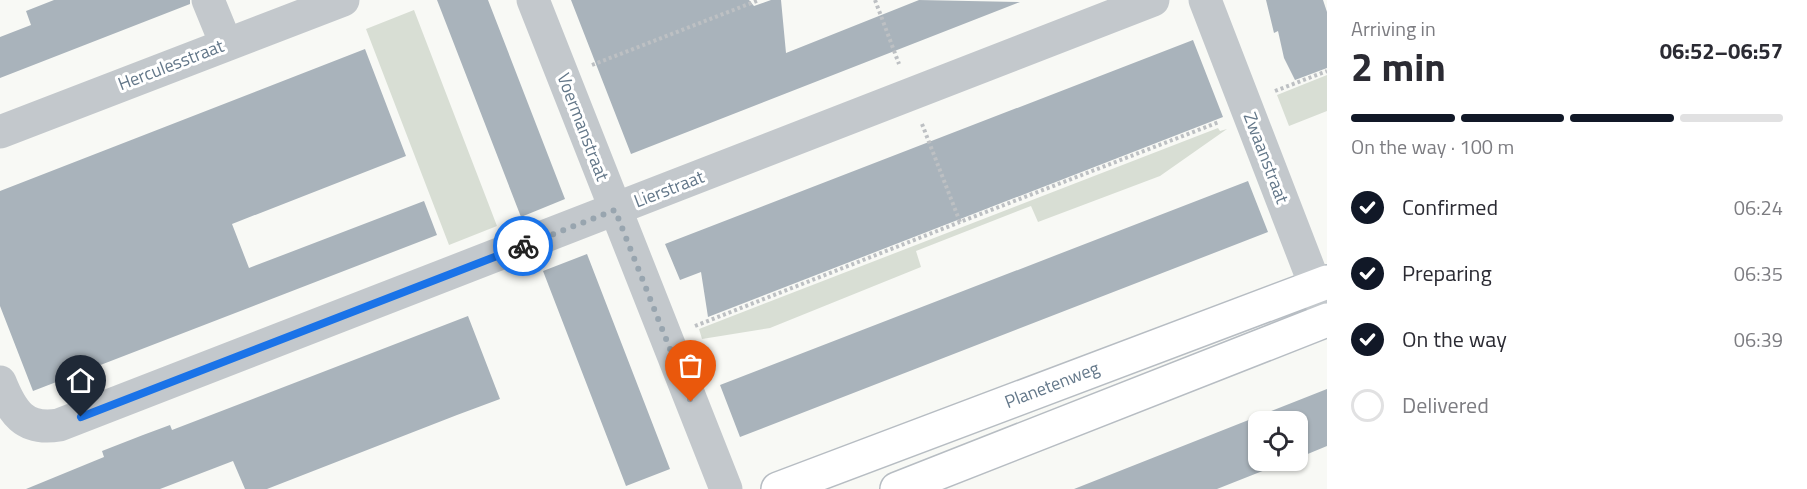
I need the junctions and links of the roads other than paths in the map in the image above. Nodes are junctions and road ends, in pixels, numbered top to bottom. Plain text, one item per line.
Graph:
1 (208, 0) edge
2 (343, 0) edge
3 (533, 0) edge
4 (1153, 0) edge
5 (1205, 0) edge
6 (226, 44) junction
7 (0, 132) edge
8 (615, 210) junction
9 (1321, 283) edge
10 (1327, 316) edge
11 (1327, 320) edge
12 (0, 382) edge
13 (726, 489) edge
14 (778, 489) edge
15 (897, 489) edge

1 - 6 street
2 - 6 street, Herculesstraat
3 - 8 street, Voermanstraat
4 - 8 street, Lierstraat
5 - 9 street, Zwaanstraat
6 - 7 street, Herculesstraat
8 - 12 street, Lierstraat
8 - 13 street, Voermanstraat
9 - 10 street, Zwaanstraat
9 - 14 main road, Planetenweg
11 - 15 main road

